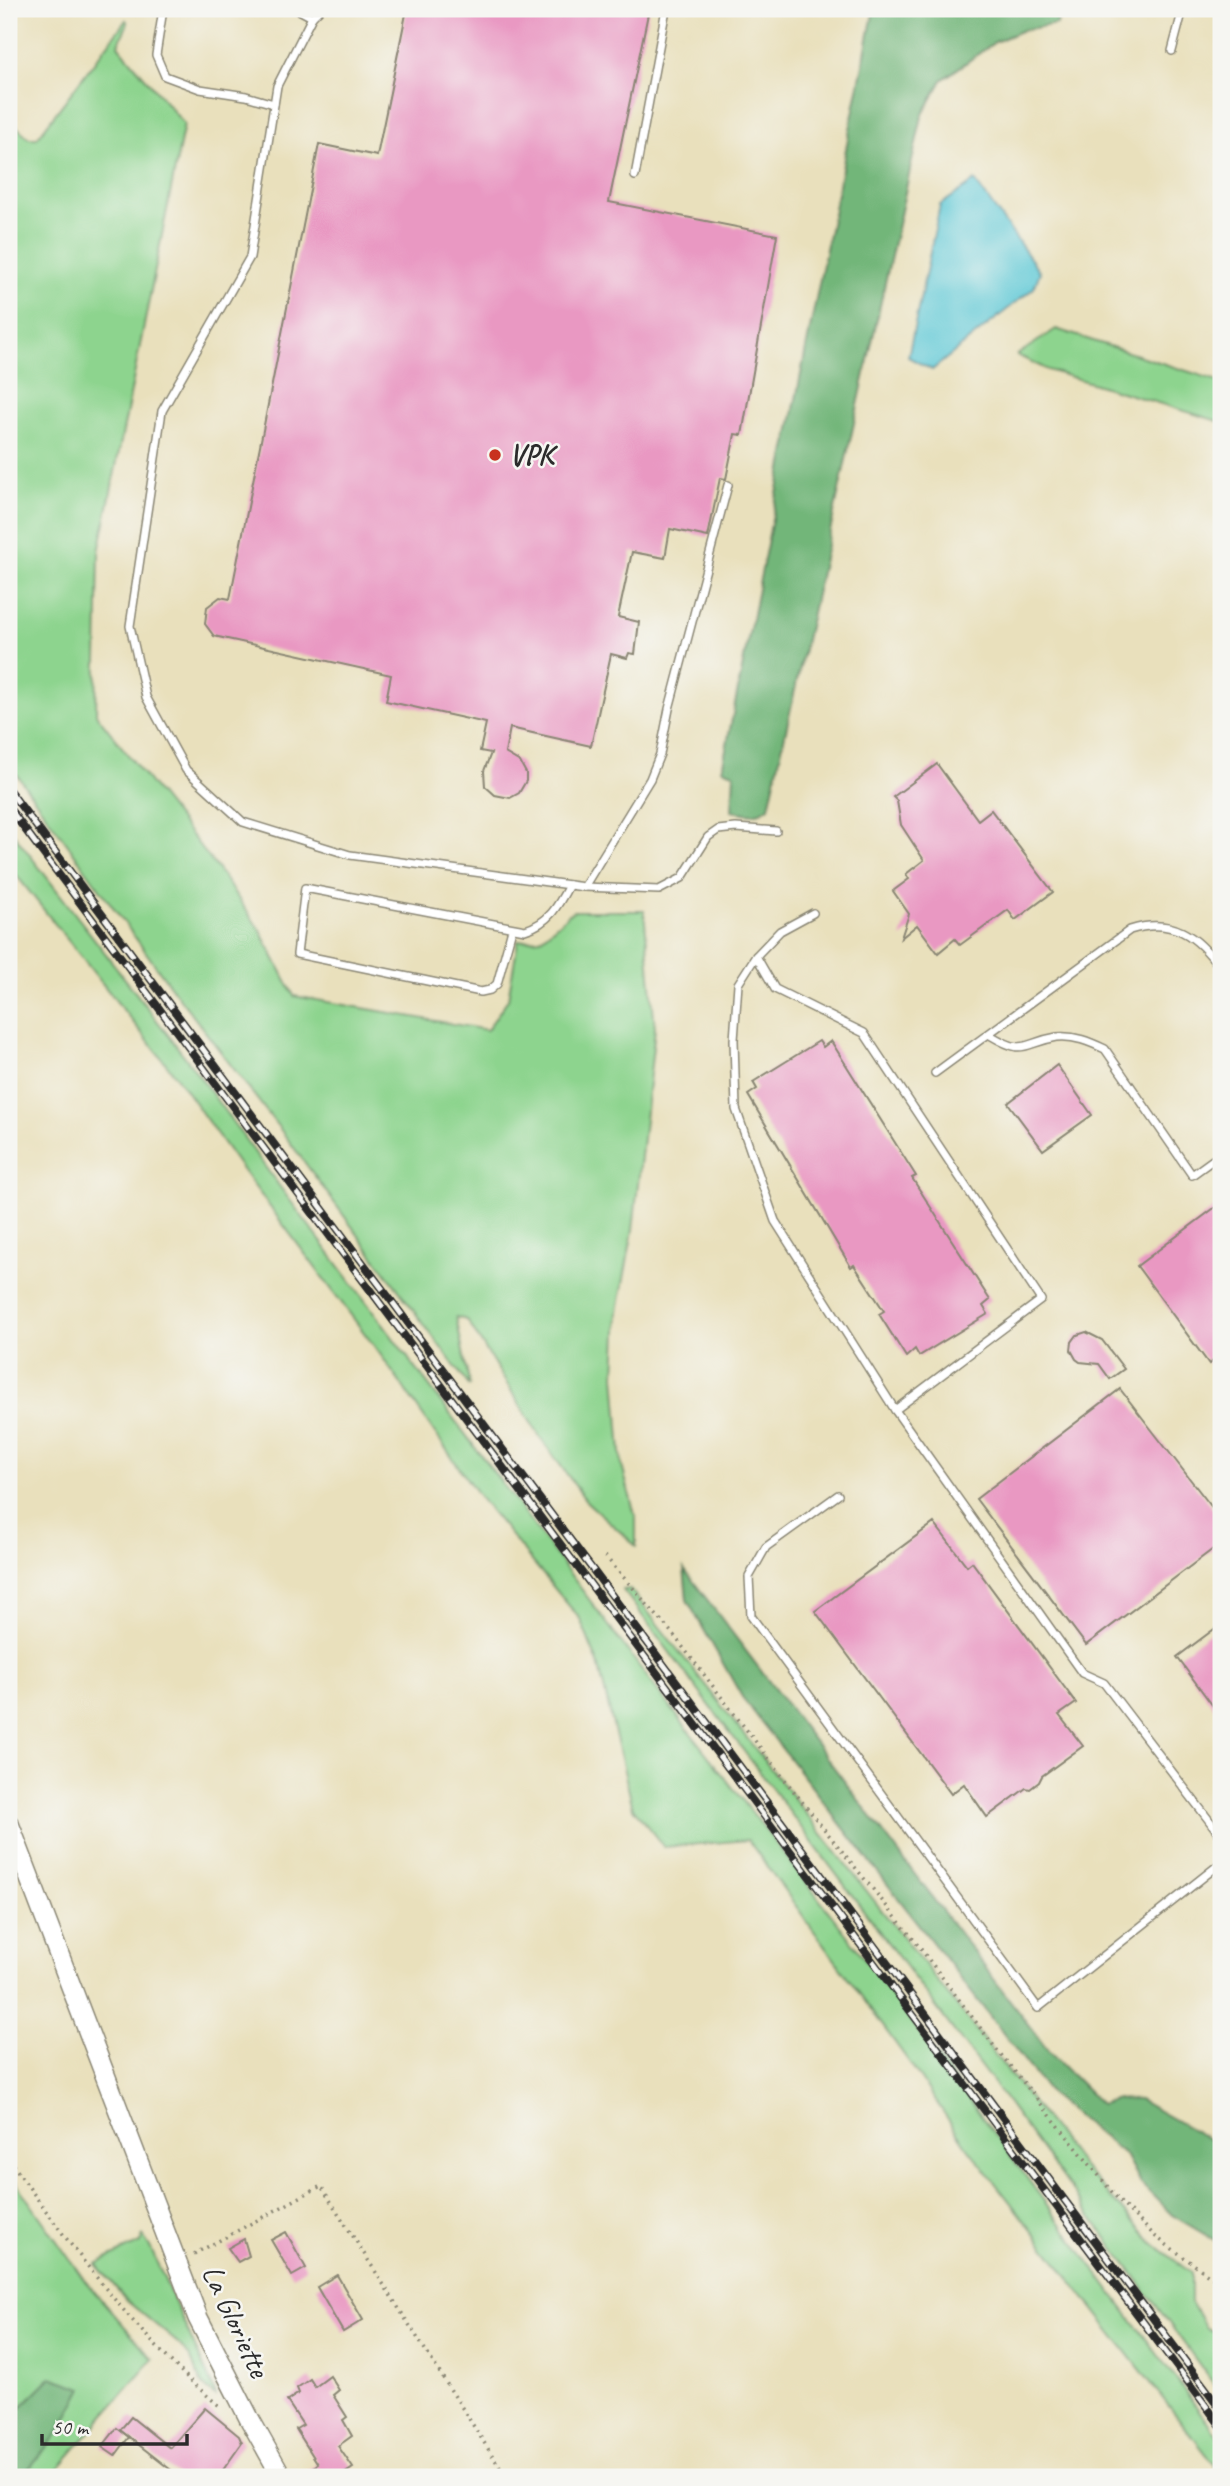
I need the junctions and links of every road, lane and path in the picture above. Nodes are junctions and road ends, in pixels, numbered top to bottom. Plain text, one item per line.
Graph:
1 (163, 9) edge
2 (297, 9) edge
3 (320, 9) edge
4 (666, 9) edge
5 (1183, 9) edge
6 (312, 17) junction
7 (1171, 51) dead end
8 (274, 104) junction
9 (635, 176) dead end
10 (728, 485) dead end
11 (776, 831) dead end
12 (569, 885) junction
13 (583, 887) junction
14 (813, 913) dead end
15 (512, 929) junction
16 (755, 956) junction
17 (1221, 969) edge
18 (989, 1035) junction
19 (935, 1073) dead end
20 (1221, 1154) edge
21 (895, 1410) junction
22 (838, 1495) dead end
23 (605, 1556) dead end
24 (9, 1824) edge
25 (1221, 1836) edge
26 (1221, 1863) edge
27 (9, 2159) edge
28 (177, 2263) junction
29 (1221, 2284) edge
30 (248, 2417) junction
31 (282, 2477) edge
32 (506, 2477) edge

1 - 8 lane
2 - 6 lane
3 - 6 lane
4 - 9 lane
5 - 7 lane
6 - 8 lane
8 - 12 lane
10 - 13 lane
11 - 13 lane
12 - 13 lane
12 - 15 lane
14 - 16 lane
15 - 15 lane
16 - 21 lane
16 - 21 lane
17 - 18 lane
18 - 19 lane
18 - 20 lane
21 - 25 lane
22 - 26 lane
23 - 29 path
24 - 28 street, La Gloriette
27 - 30 path
28 - 30 street, La Gloriette
28 - 32 path
30 - 31 street, La Gloriette

